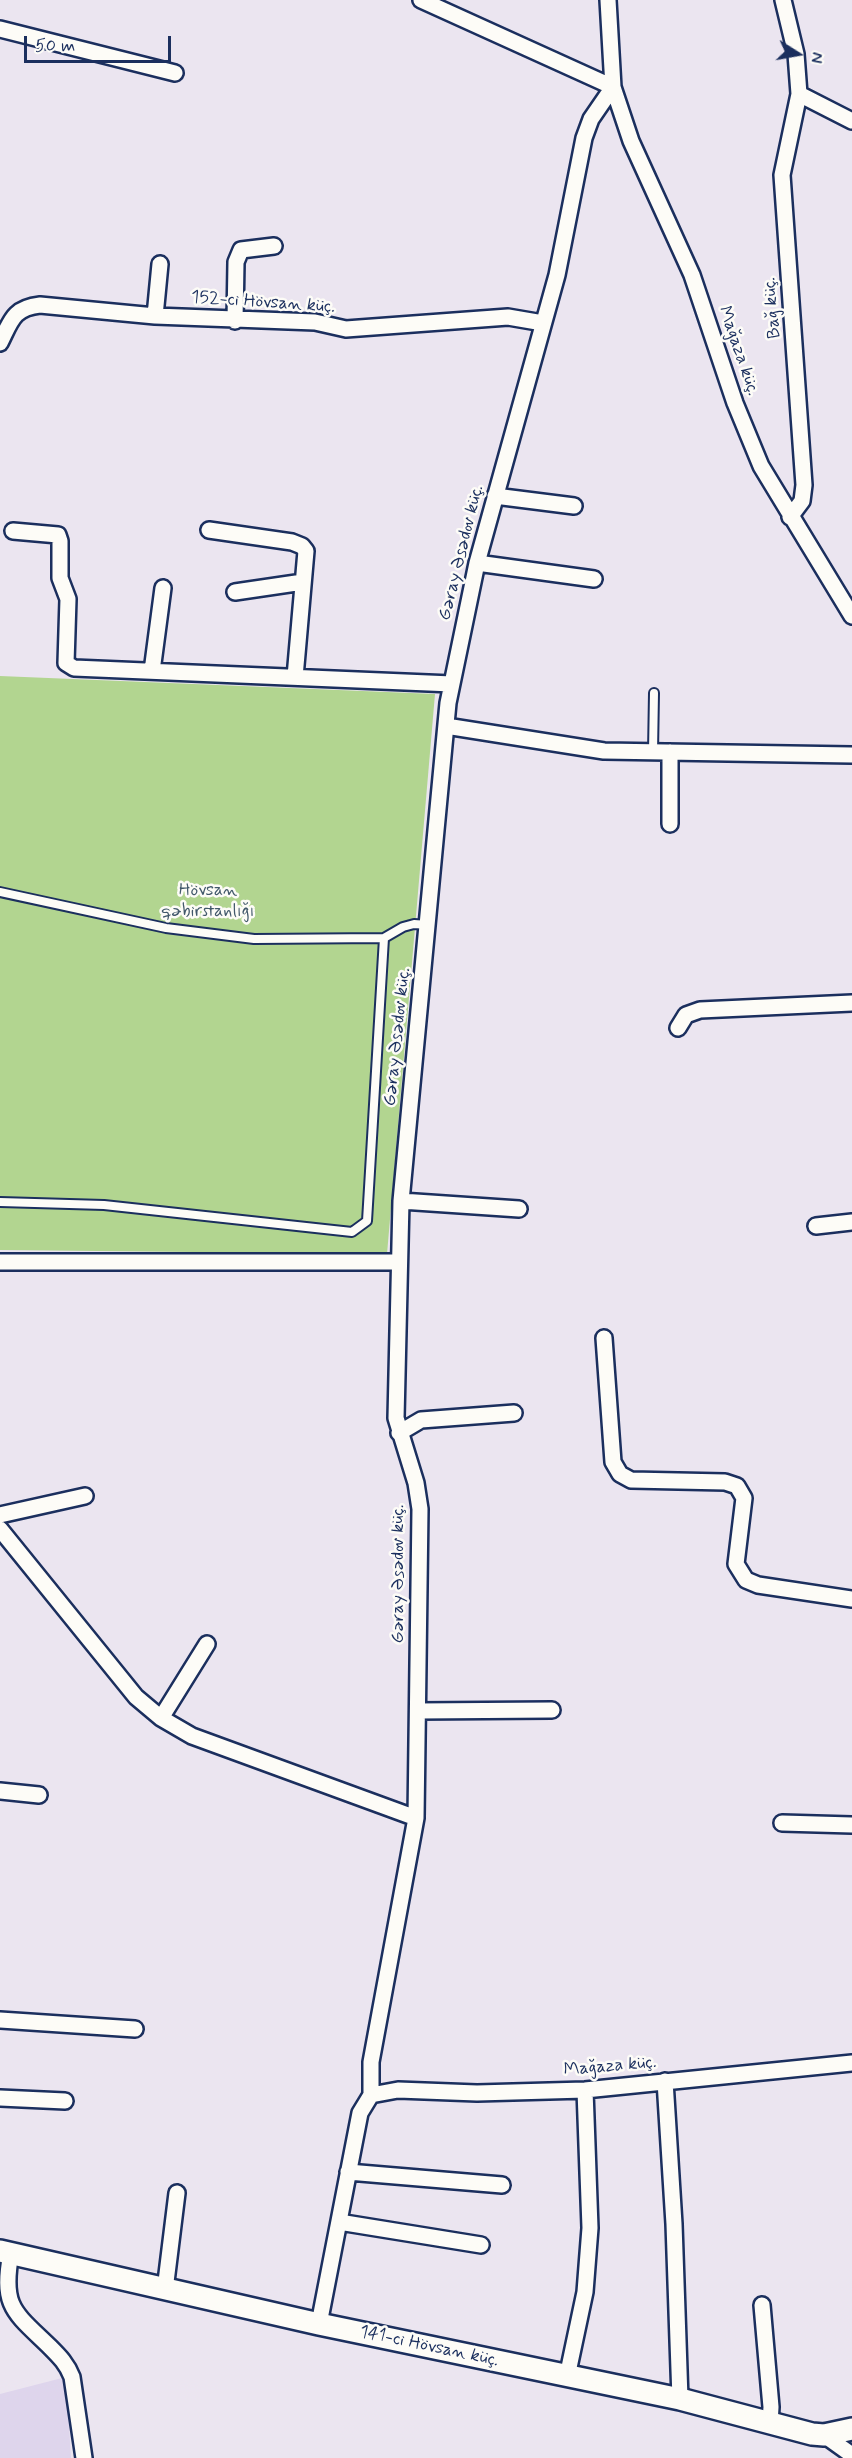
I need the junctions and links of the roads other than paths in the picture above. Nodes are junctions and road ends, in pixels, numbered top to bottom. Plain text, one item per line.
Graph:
1 (420, 0) edge
2 (608, 0) edge
3 (783, 0) edge
4 (0, 29) edge
5 (175, 73) dead end
6 (613, 87) junction
7 (799, 94) junction
8 (852, 121) edge
9 (274, 246) dead end
10 (160, 264) dead end
11 (155, 316) junction
12 (235, 321) junction
13 (543, 324) junction
14 (0, 342) edge
15 (495, 496) junction
16 (574, 506) dead end
17 (790, 517) junction
18 (209, 530) dead end
19 (13, 531) dead end
20 (477, 563) junction
21 (594, 579) dead end
22 (303, 582) junction
23 (163, 588) dead end
24 (235, 592) dead end
25 (852, 616) edge
26 (152, 671) junction
27 (295, 677) junction
28 (452, 684) junction
29 (654, 693) dead end
30 (446, 726) junction
31 (653, 752) junction
32 (670, 752) junction
33 (852, 755) edge
34 (670, 824) dead end
35 (0, 892) edge
36 (428, 925) junction
37 (384, 938) junction
38 (852, 1003) edge
39 (678, 1028) dead end
40 (401, 1201) junction
41 (0, 1202) edge
42 (519, 1209) dead end
43 (852, 1222) edge
44 (816, 1226) dead end
45 (0, 1262) edge
46 (398, 1263) junction
47 (604, 1338) dead end
48 (514, 1413) dead end
49 (399, 1433) junction
50 (85, 1496) dead end
51 (0, 1515) edge
52 (0, 1529) edge
53 (852, 1599) edge
54 (207, 1644) dead end
55 (552, 1710) dead end
56 (418, 1711) junction
57 (161, 1718) junction
58 (0, 1791) edge
59 (39, 1795) dead end
60 (416, 1818) junction
61 (782, 1823) dead end
62 (852, 1825) edge
63 (0, 2020) edge
64 (135, 2029) dead end
65 (852, 2063) edge
66 (664, 2081) junction
67 (585, 2090) junction
68 (371, 2095) junction
69 (0, 2098) edge
70 (66, 2101) dead end
71 (348, 2172) junction
72 (502, 2184) dead end
73 (177, 2193) dead end
74 (339, 2222) junction
75 (481, 2245) dead end
76 (6, 2252) edge
77 (165, 2290) junction
78 (762, 2305) dead end
79 (319, 2324) junction
80 (567, 2377) junction
81 (680, 2399) junction
82 (770, 2423) junction
83 (852, 2429) edge
84 (824, 2435) junction
85 (852, 2455) edge
86 (84, 2458) edge

1 - 6 street
2 - 6 street
3 - 7 street, Bağ küç.
4 - 5 street
6 - 13 street, Gəray Əsədov küç.
6 - 17 street, Mağaza küç.
7 - 8 street
7 - 17 street, Bağ küç.
9 - 12 street
10 - 11 street
11 - 12 street, 152-ci Hövsan küç.
11 - 14 street, 152-ci Hövsan küç.
12 - 13 street, 152-ci Hövsan küç.
13 - 15 street, Gəray Əsədov küç.
15 - 16 street
15 - 20 street, Gəray Əsədov küç.
17 - 25 street, Mağaza küç.
18 - 22 street
19 - 26 street
20 - 21 street
20 - 28 street, Gəray Əsədov küç.
22 - 24 street
22 - 27 street
23 - 26 street
26 - 27 street
27 - 28 street
28 - 30 street, Gəray Əsədov küç.
29 - 31 lane
30 - 31 street
30 - 36 street, Gəray Əsədov küç.
31 - 32 street
32 - 33 street
32 - 34 street
35 - 37 lane
36 - 37 lane
36 - 40 street, Gəray Əsədov küç.
37 - 41 lane
38 - 39 street
40 - 42 street
40 - 46 street, Gəray Əsədov küç.
43 - 44 street
45 - 46 street
46 - 49 street, Gəray Əsədov küç.
47 - 53 street
48 - 49 street
49 - 56 street, Gəray Əsədov küç.
50 - 51 street
52 - 57 street
54 - 57 street
55 - 56 street
56 - 60 street, Gəray Əsədov küç.
57 - 60 street
58 - 59 street
60 - 68 street, Gəray Əsədov küç.
61 - 62 street
63 - 64 street
65 - 66 street, Mağaza küç.
66 - 67 street, Mağaza küç.
66 - 81 street
67 - 68 street, Mağaza küç.
67 - 80 street
68 - 71 street
69 - 70 street
71 - 72 street
71 - 74 street
73 - 77 street
74 - 75 street
74 - 79 street
76 - 77 main road, 141-ci Hövsan küç.
76 - 86 street
77 - 79 main road, 141-ci Hövsan küç.
78 - 82 street
79 - 80 main road, 141-ci Hövsan küç.
80 - 81 main road, 141-ci Hövsan küç.
81 - 82 main road, 141-ci Hövsan küç.
82 - 84 main road, 141-ci Hövsan küç.
83 - 84 main road
84 - 85 street, 141-ci Hövsan küç.

